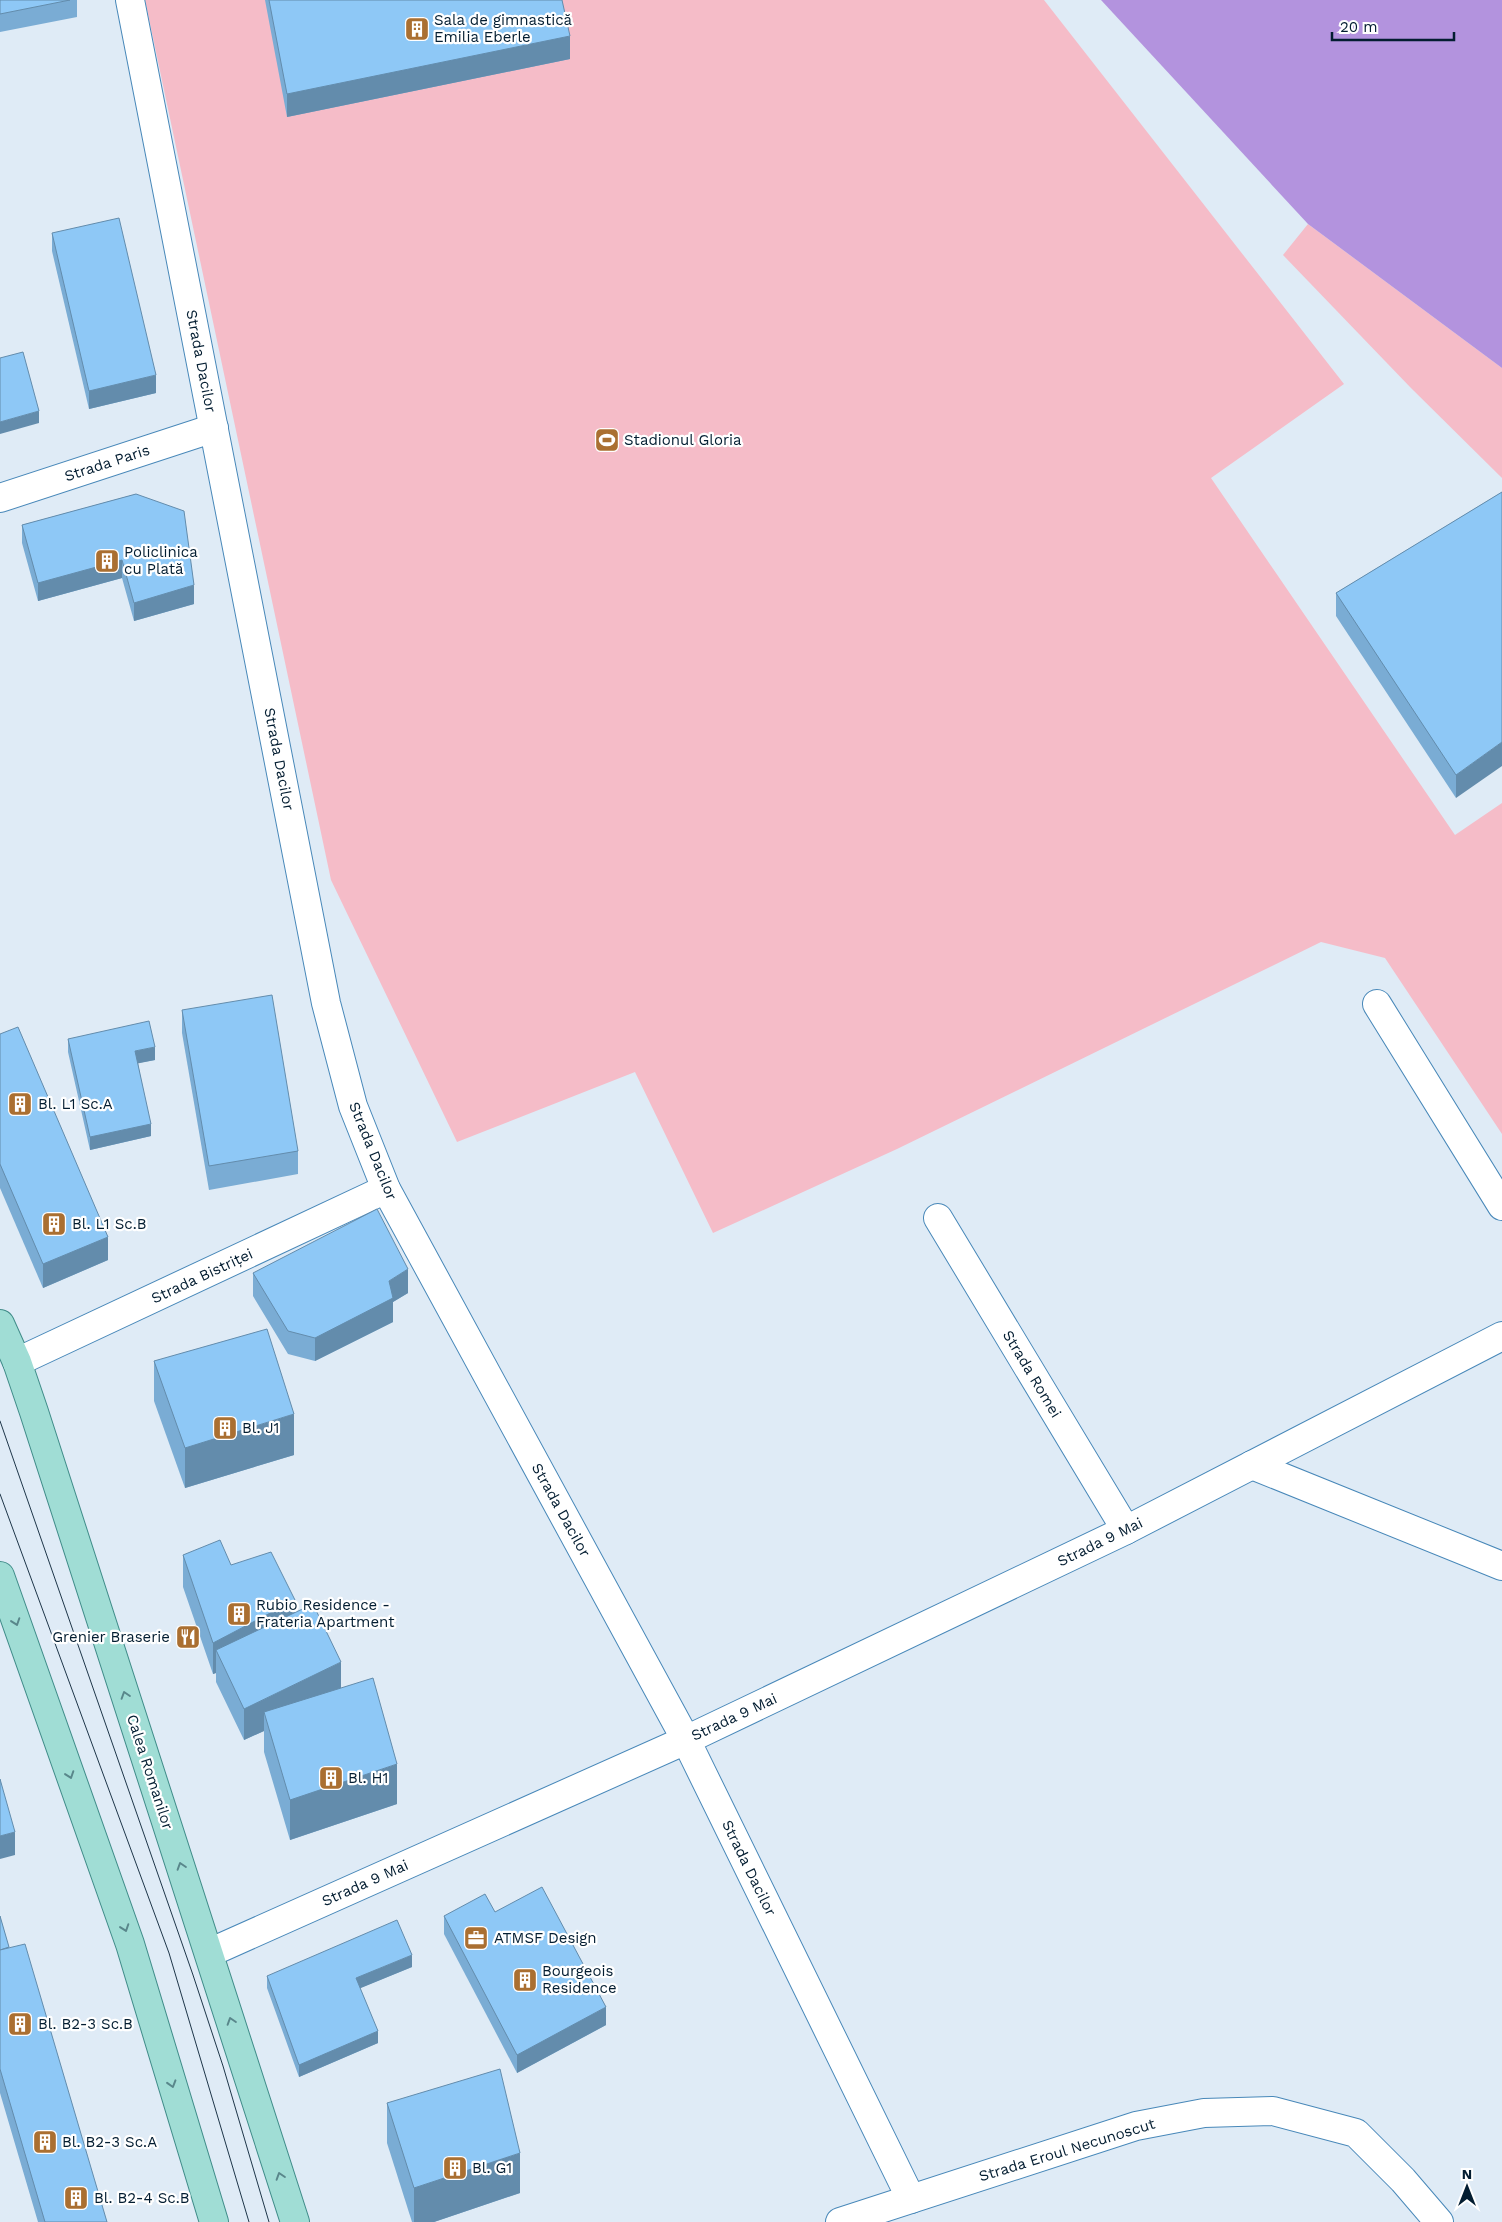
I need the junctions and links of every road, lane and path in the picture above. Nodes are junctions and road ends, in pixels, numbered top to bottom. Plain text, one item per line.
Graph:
1 (130, 0) edge
2 (214, 428) junction
3 (0, 498) edge
4 (1377, 1004) dead end
5 (386, 1189) junction
6 (1502, 1206) edge
7 (938, 1218) dead end
8 (0, 1324) edge
9 (1502, 1336) edge
10 (16, 1362) junction
11 (1252, 1465) junction
12 (1126, 1530) junction
13 (1502, 1566) edge
14 (2, 1588) edge
15 (686, 1740) junction
16 (209, 1953) junction
17 (912, 2199) junction
18 (214, 2222) edge
19 (295, 2222) edge
20 (840, 2222) edge
21 (1439, 2222) edge

1 - 2 street, Strada Dacilor
2 - 3 street, Strada Paris
2 - 5 street, Strada Dacilor
4 - 6 street
5 - 10 street, Strada Bistriței
5 - 15 street, Strada Dacilor
7 - 12 street, Strada Romei
8 - 10 main road, Calea Romanilor
9 - 11 street, Strada 9 Mai
16 -> 10 main road, Calea Romanilor
11 - 12 street, Strada 9 Mai
11 - 13 street
12 - 15 street, Strada 9 Mai
14 -> 18 main road
15 - 16 street, Strada 9 Mai
15 - 17 street, Strada Dacilor
19 -> 16 main road, Calea Romanilor
17 - 20 street, Strada Eroul Necunoscut
17 - 21 street, Strada Eroul Necunoscut

